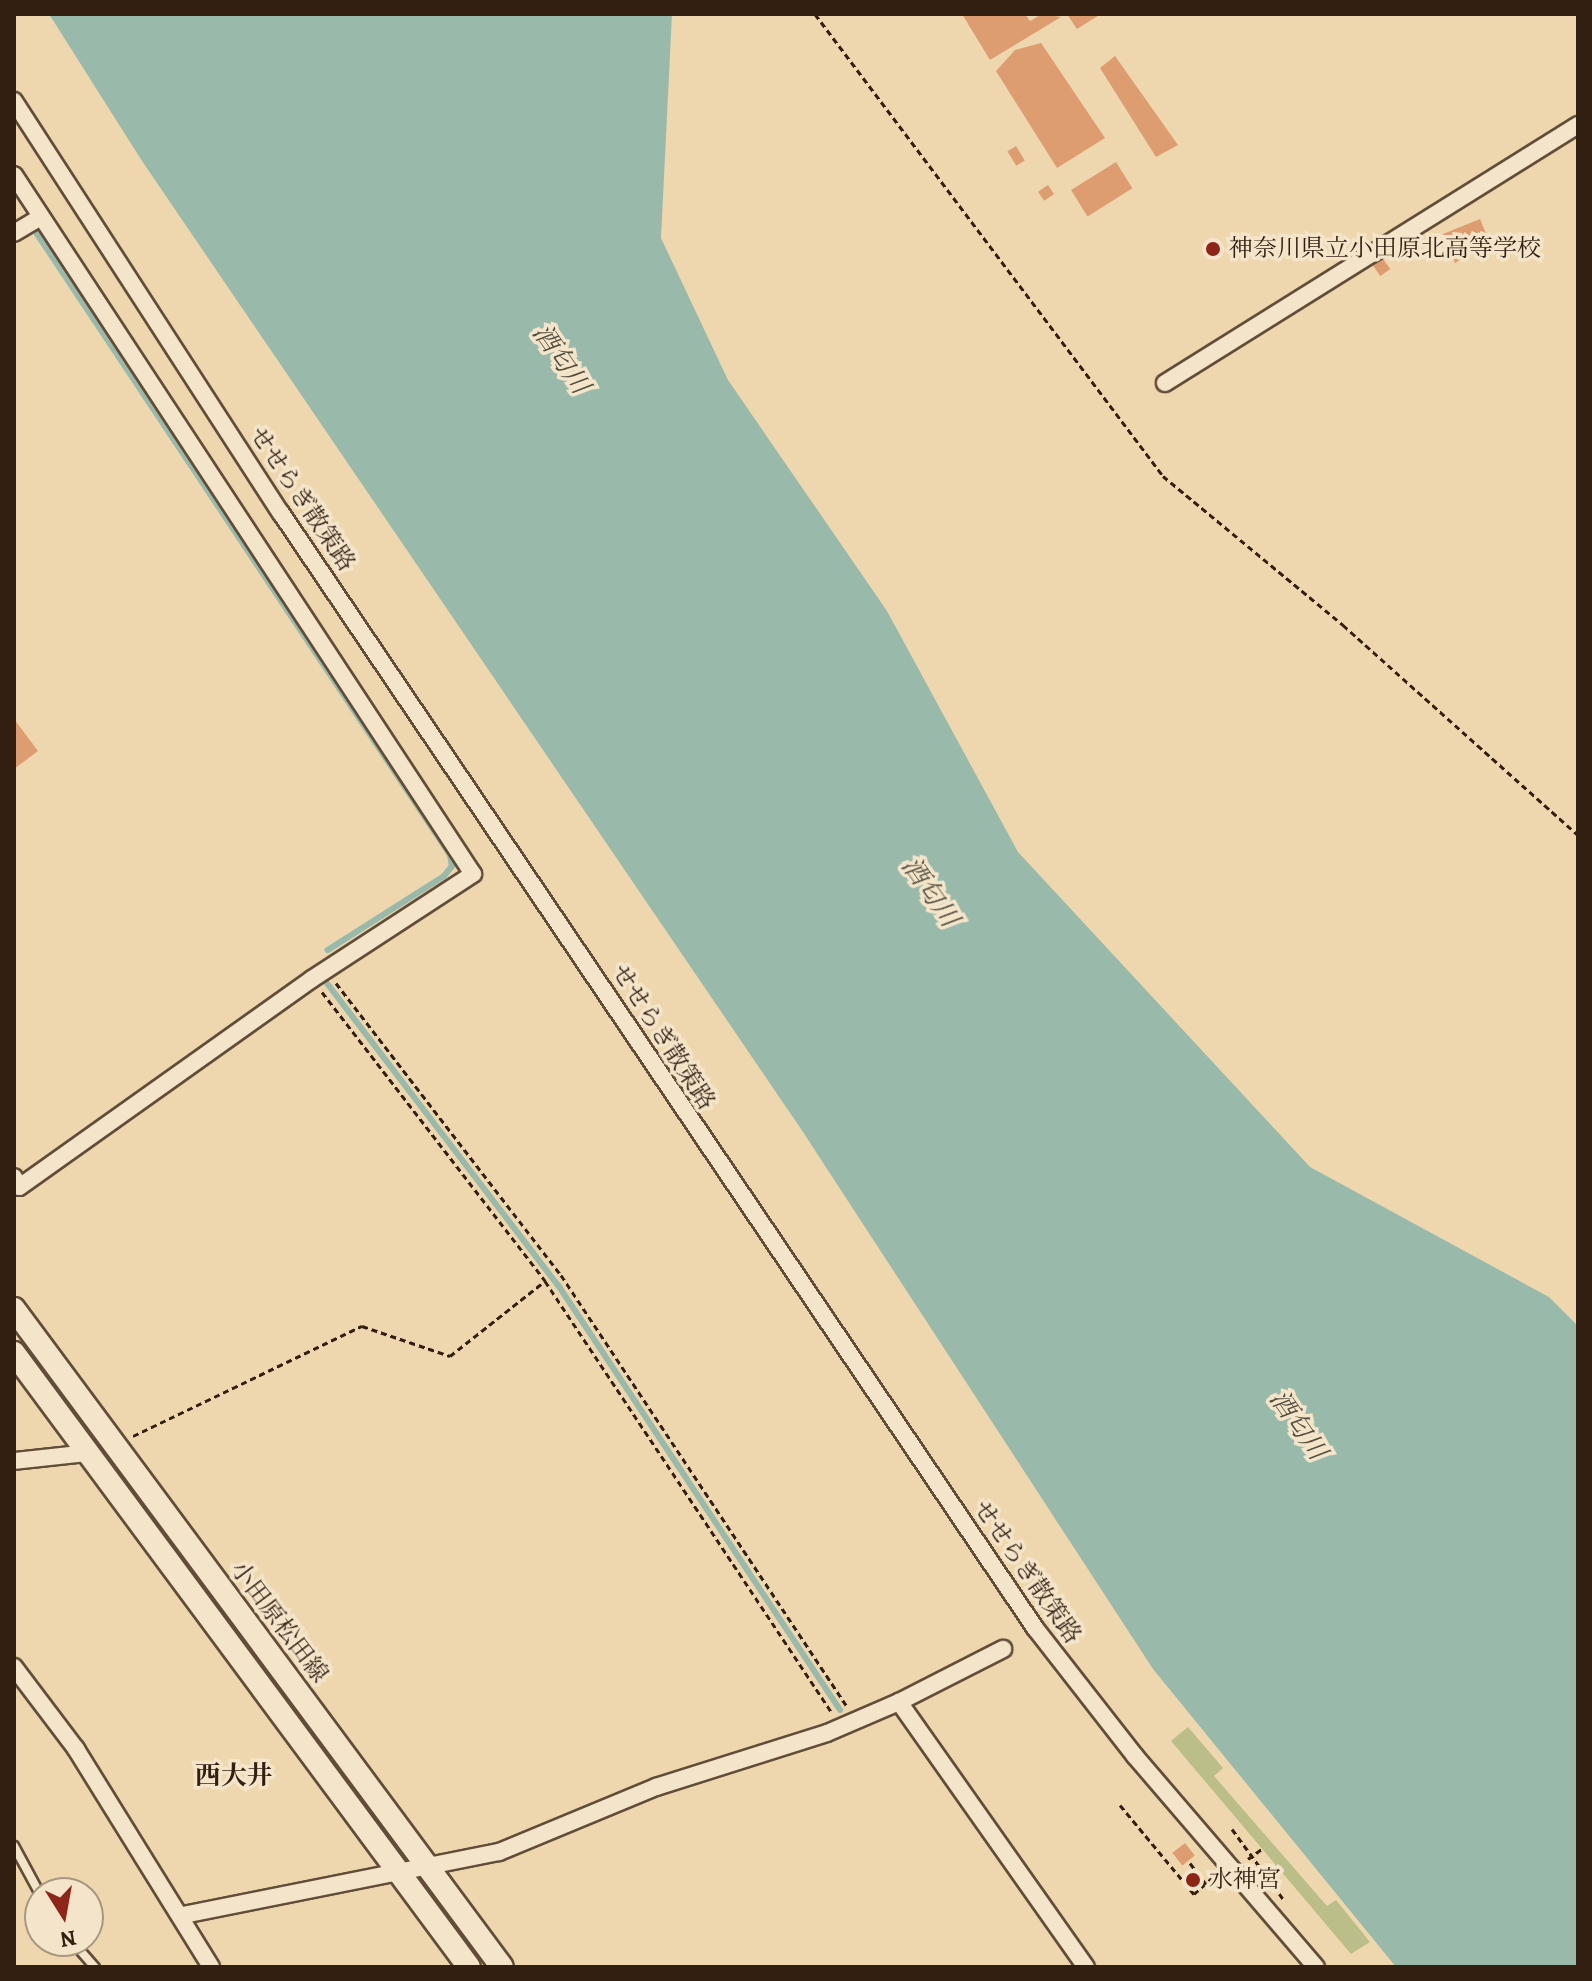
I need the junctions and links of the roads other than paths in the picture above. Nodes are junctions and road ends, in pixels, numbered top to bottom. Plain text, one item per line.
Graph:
1 (14, 101) edge
2 (1578, 125) edge
3 (14, 175) edge
4 (41, 217) junction
5 (14, 233) edge
6 (1165, 383) dead end
7 (14, 1177) edge
8 (14, 1309) edge
9 (14, 1353) edge
10 (88, 1453) junction
11 (14, 1461) edge
12 (1003, 1649) dead end
13 (14, 1667) edge
14 (899, 1702) junction
15 (14, 1846) edge
16 (430, 1870) junction
17 (401, 1875) junction
18 (31, 1877) edge
19 (183, 1915) junction
20 (211, 1967) edge
21 (469, 1967) edge
22 (502, 1967) edge
23 (1086, 1967) edge
24 (1316, 1967) edge

1 - 24 street, せせらぎ散策路
2 - 6 street
3 - 4 street
4 - 5 street
4 - 7 street
8 - 16 main road, 小田原松田線
9 - 10 main road
10 - 11 street
10 - 17 main road
12 - 14 street
13 - 19 street
14 - 16 street
14 - 23 street
15 - 18 lane
16 - 17 street
16 - 22 main road, 小田原松田線
17 - 19 street
17 - 21 main road
19 - 20 street

